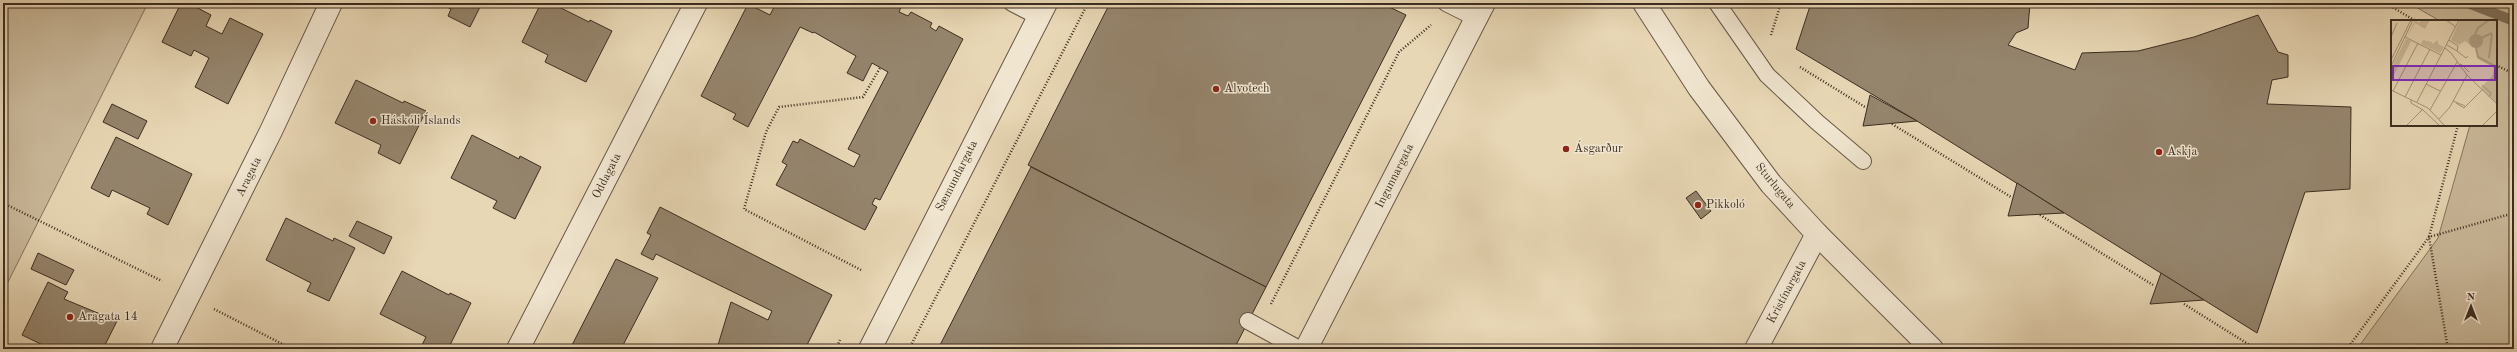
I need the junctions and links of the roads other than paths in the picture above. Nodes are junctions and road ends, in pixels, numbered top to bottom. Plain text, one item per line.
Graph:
1 (331, 3) edge
2 (696, 3) edge
3 (1012, 3) edge
4 (1446, 3) edge
5 (1644, 3) edge
6 (1717, 3) edge
7 (1043, 10) edge
8 (1480, 11) edge
9 (1863, 161) dead end
10 (1817, 234) junction
11 (1254, 324) road end
12 (162, 349) edge
13 (518, 349) edge
14 (870, 349) edge
15 (1299, 349) edge
16 (1306, 349) edge
17 (1756, 349) edge
18 (1932, 349) edge

1 - 12 street, Aragata
2 - 13 street, Oddagata
3 - 7 lane
4 - 8 lane
5 - 10 street, Sturlugata
6 - 9 lane
7 - 14 street, Sæmundargata
8 - 16 street, Ingunnargata
10 - 17 street, Kristínargata
10 - 18 street, Sturlugata
11 - 15 lane

